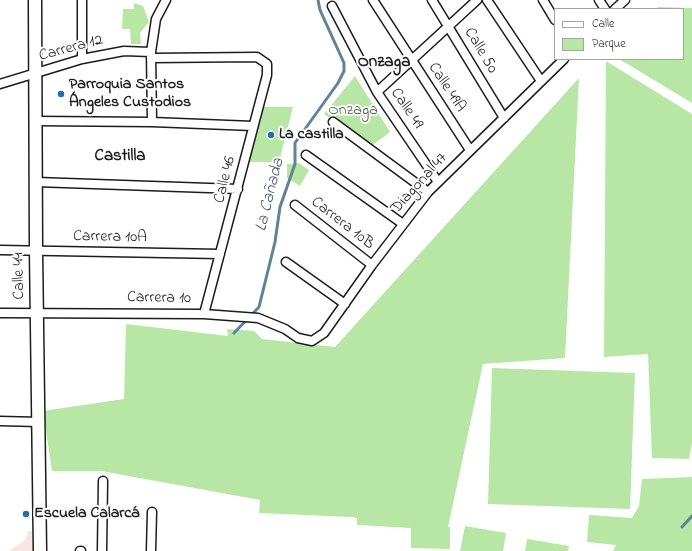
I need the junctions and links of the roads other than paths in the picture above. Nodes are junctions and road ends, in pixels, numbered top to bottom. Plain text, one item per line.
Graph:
1 (35, 0) edge
2 (82, 0) edge
3 (166, 0) edge
4 (373, 0) edge
5 (432, 0) edge
6 (477, 0) edge
7 (487, 0) edge
8 (543, 0) edge
9 (625, 0) edge
10 (332, 6) dead end
11 (617, 8) edge
12 (554, 18) edge
13 (449, 26) junction
14 (151, 55) junction
15 (257, 57) joint
16 (82, 59) junction
17 (411, 60) junction
18 (563, 60) edge
19 (35, 74) junction
20 (541, 81) junction
21 (0, 84) edge
22 (377, 92) junction
23 (504, 118) junction
24 (36, 121) junction
25 (152, 122) junction
26 (333, 122) dead end
27 (253, 126) junction
28 (470, 150) junction
29 (306, 155) dead end
30 (36, 182) junction
31 (438, 182) junction
32 (238, 189) junction
33 (428, 192) junction
34 (295, 205) dead end
35 (403, 224) junction
36 (0, 250) edge
37 (36, 250) junction
38 (220, 254) junction
39 (286, 262) dead end
40 (372, 265) junction
41 (345, 304) junction
42 (37, 312) junction
43 (0, 313) edge
44 (204, 314) junction
45 (312, 341) joint
46 (0, 422) edge
47 (39, 422) junction
48 (103, 481) dead end
49 (152, 512) dead end
50 (40, 551) edge
51 (102, 551) edge
52 (151, 551) edge

1 - 19 street, Calle 44
2 - 16 street
3 - 14 street
4 - 17 street, Calle 49A
5 - 13 street, Calle 50
6 - 13 street
7 - 20 street
8 - 12 street
9 - 11 street
10 - 22 street, Calle 49
13 - 17 street
13 - 23 street, Calle 50
14 - 15 street, Carrera 12
14 - 16 street, Carrera 12
14 - 25 street
15 - 27 street, Calle 46
16 - 19 street, Carrera 12
17 - 22 street
17 - 28 street, Calle 49A
18 - 20 street, Diagonal 47
19 - 21 street, Carrera 12
19 - 24 street, Calle 44
20 - 23 street, Diagonal 47
22 - 31 street, Calle 49
23 - 28 street, Diagonal 47
24 - 25 street
24 - 30 street, Calle 44
25 - 27 street
26 - 33 street
27 - 32 street, Calle 46
28 - 31 street, Diagonal 47
29 - 35 street
30 - 32 street
30 - 37 street, Calle 44
31 - 33 street, Diagonal 47
32 - 38 street, Calle 46
33 - 35 street, Diagonal 47
34 - 40 street, Carrera 10B
35 - 40 street, Diagonal 47
36 - 37 street, Carrera 10A
37 - 38 street, Carrera 10A
37 - 42 street, Calle 44
38 - 44 street, Calle 46
39 - 41 street
40 - 41 street, Diagonal 47
41 - 45 street, Diagonal 47
42 - 43 street, Carrera 10
42 - 44 street, Carrera 10
42 - 47 street, Calle 44
44 - 45 street, Carrera 10
46 - 47 street
47 - 50 street, Calle 44
48 - 51 street
49 - 52 street

